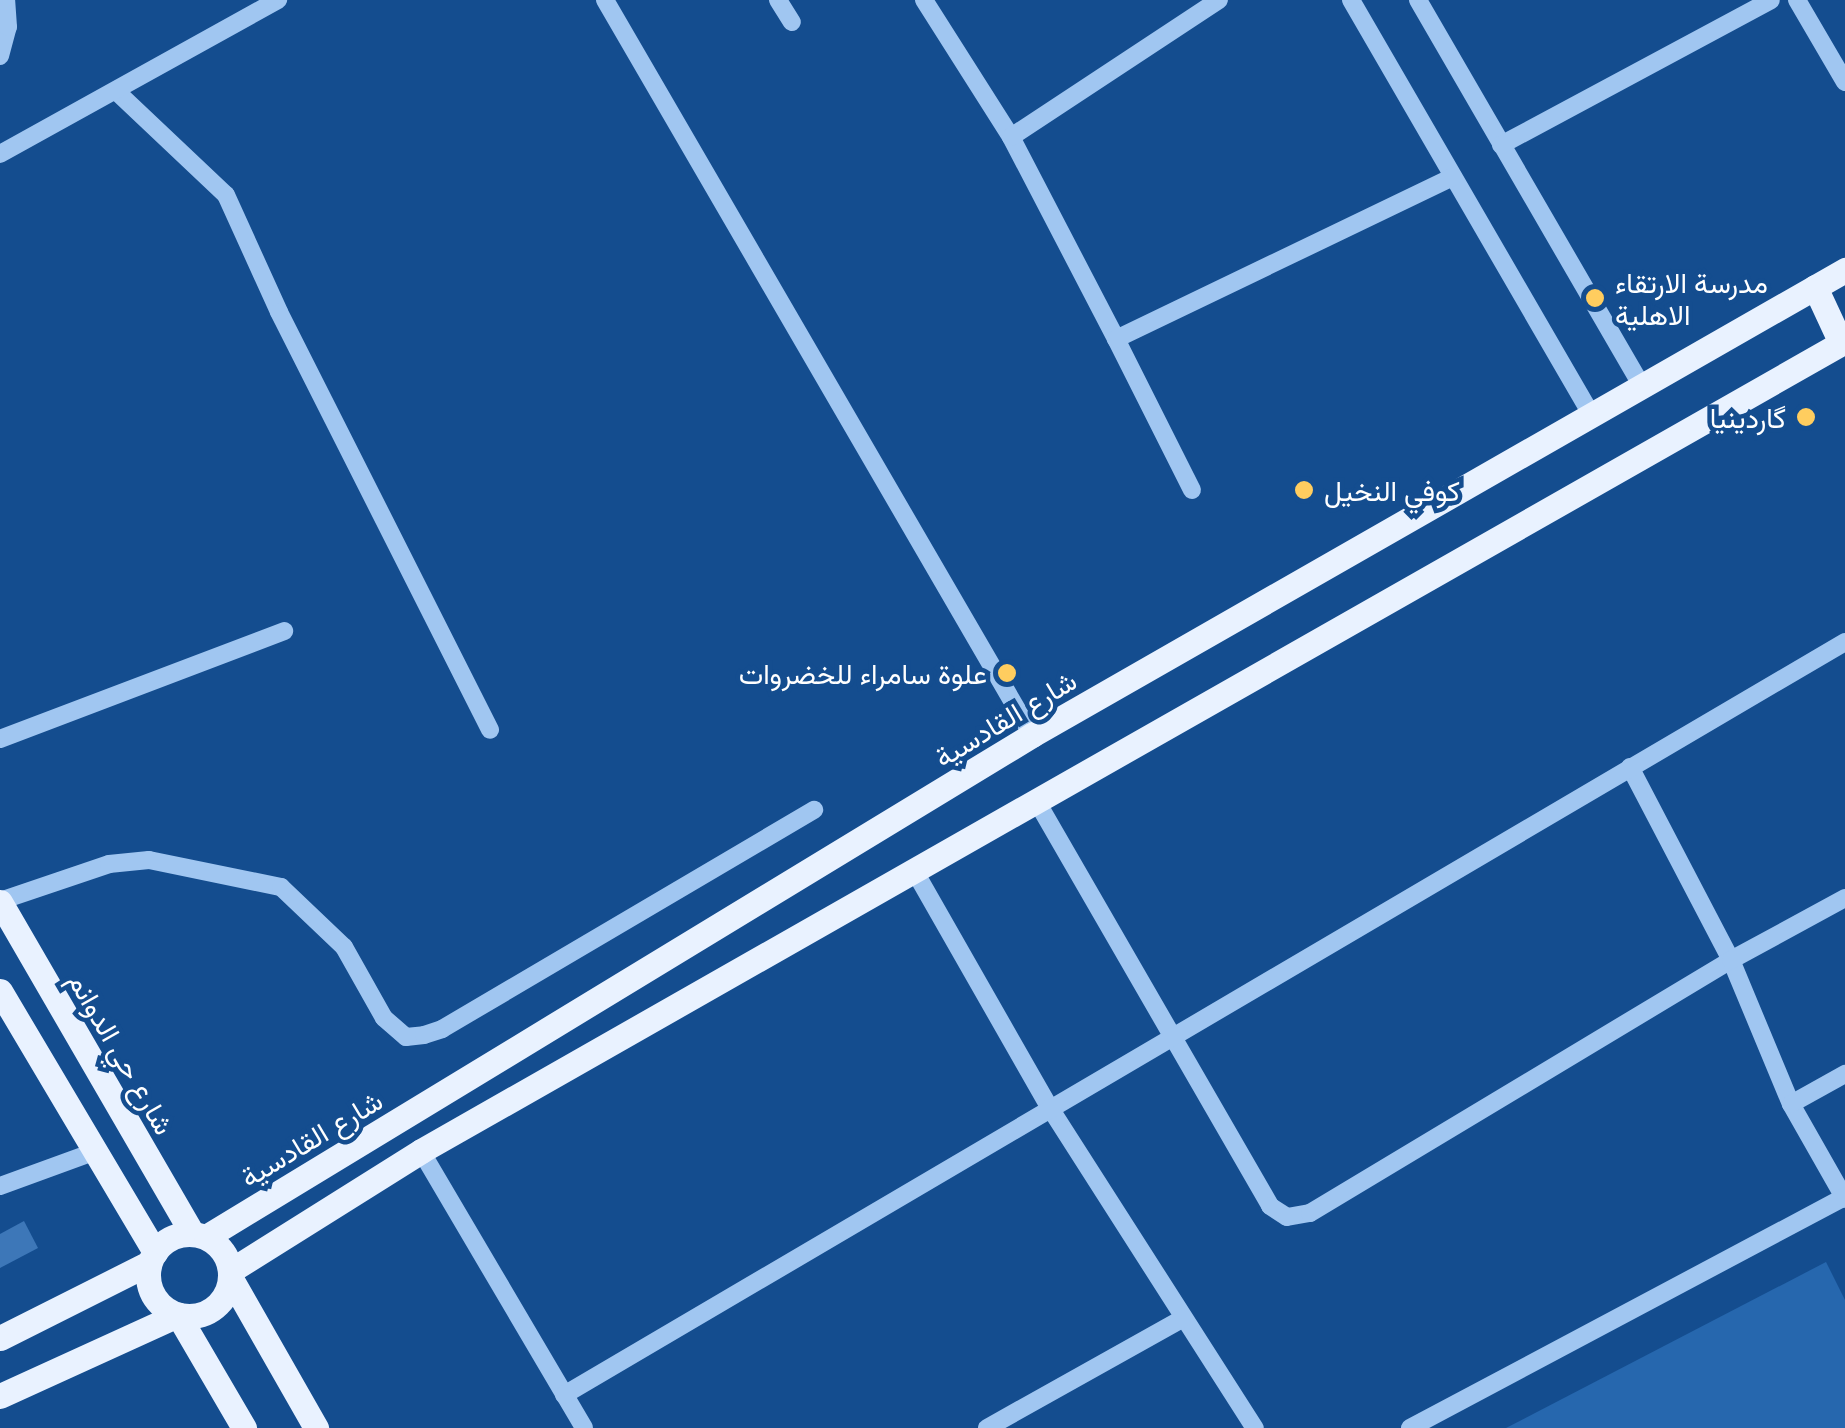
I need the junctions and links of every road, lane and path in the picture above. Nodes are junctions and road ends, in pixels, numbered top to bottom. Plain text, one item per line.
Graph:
1 (6, 0) edge
2 (278, 0) edge
3 (605, 0) edge
4 (778, 0) edge
5 (924, 0) edge
6 (1219, 0) edge
7 (1351, 0) edge
8 (1418, 0) edge
9 (1771, 0) edge
10 (1797, 0) edge
11 (792, 22) dead end
12 (0, 56) edge
13 (1845, 82) edge
14 (116, 92) junction
15 (1011, 137) junction
16 (1501, 145) junction
17 (0, 154) edge
18 (1452, 177) junction
19 (1845, 270) edge
20 (1815, 288) junction
21 (1116, 339) junction
22 (1843, 342) edge
23 (1642, 386) junction
24 (1592, 415) junction
25 (1192, 490) dead end
26 (284, 631) dead end
27 (1845, 642) edge
28 (490, 730) dead end
29 (1032, 736) junction
30 (0, 738) edge
31 (1630, 767) junction
32 (1036, 800) junction
33 (814, 810) dead end
34 (914, 870) junction
35 (1845, 898) edge
36 (0, 901) edge
37 (1731, 960) junction
38 (0, 991) edge
39 (1172, 1036) junction
40 (1845, 1074) edge
41 (1791, 1104) junction
42 (1050, 1108) junction
43 (421, 1151) junction
44 (96, 1152) junction
45 (0, 1186) edge
46 (1844, 1198) edge
47 (199, 1235) junction
48 (152, 1258) junction
49 (230, 1274) junction
50 (178, 1315) junction
51 (1182, 1320) junction
52 (0, 1338) edge
53 (564, 1395) junction
54 (0, 1396) edge
55 (244, 1428) edge
56 (316, 1428) edge
57 (584, 1428) edge
58 (987, 1428) edge
59 (1255, 1428) edge
60 (1410, 1428) edge

1 - 12 street
2 - 14 street
3 - 29 street
4 - 11 street
5 - 15 street
6 - 15 street
7 - 18 street
8 - 16 street
9 - 16 street
10 - 13 street
14 - 17 street
14 - 28 street
15 - 21 street
16 - 23 street
18 - 21 street
18 - 24 street
19 - 20 main road, شارع القادسية
20 - 22 main road
20 - 23 main road, شارع القادسية
21 - 25 street
22 - 32 main road
23 - 24 main road, شارع القادسية
24 - 29 main road, شارع القادسية
26 - 30 street
27 - 31 street
29 - 47 main road, شارع القادسية
31 - 37 street
31 - 39 street
32 - 34 main road
32 - 39 street
33 - 36 street
34 - 42 street
34 - 43 main road
35 - 37 street
36 - 47 main road, شارع حي الدوانم
37 - 39 street
37 - 41 street
38 - 44 main road
39 - 42 street
40 - 41 street
41 - 46 street
42 - 51 street
42 - 53 street
43 - 49 main road
43 - 53 street
44 - 45 street
44 - 48 main road
46 - 60 street
47 - 48 main road
47 - 49 main road
48 - 50 main road
48 - 52 main road
49 - 50 main road
49 - 56 main road
50 - 54 main road
50 - 55 main road
51 - 58 street
51 - 59 street
53 - 57 street

